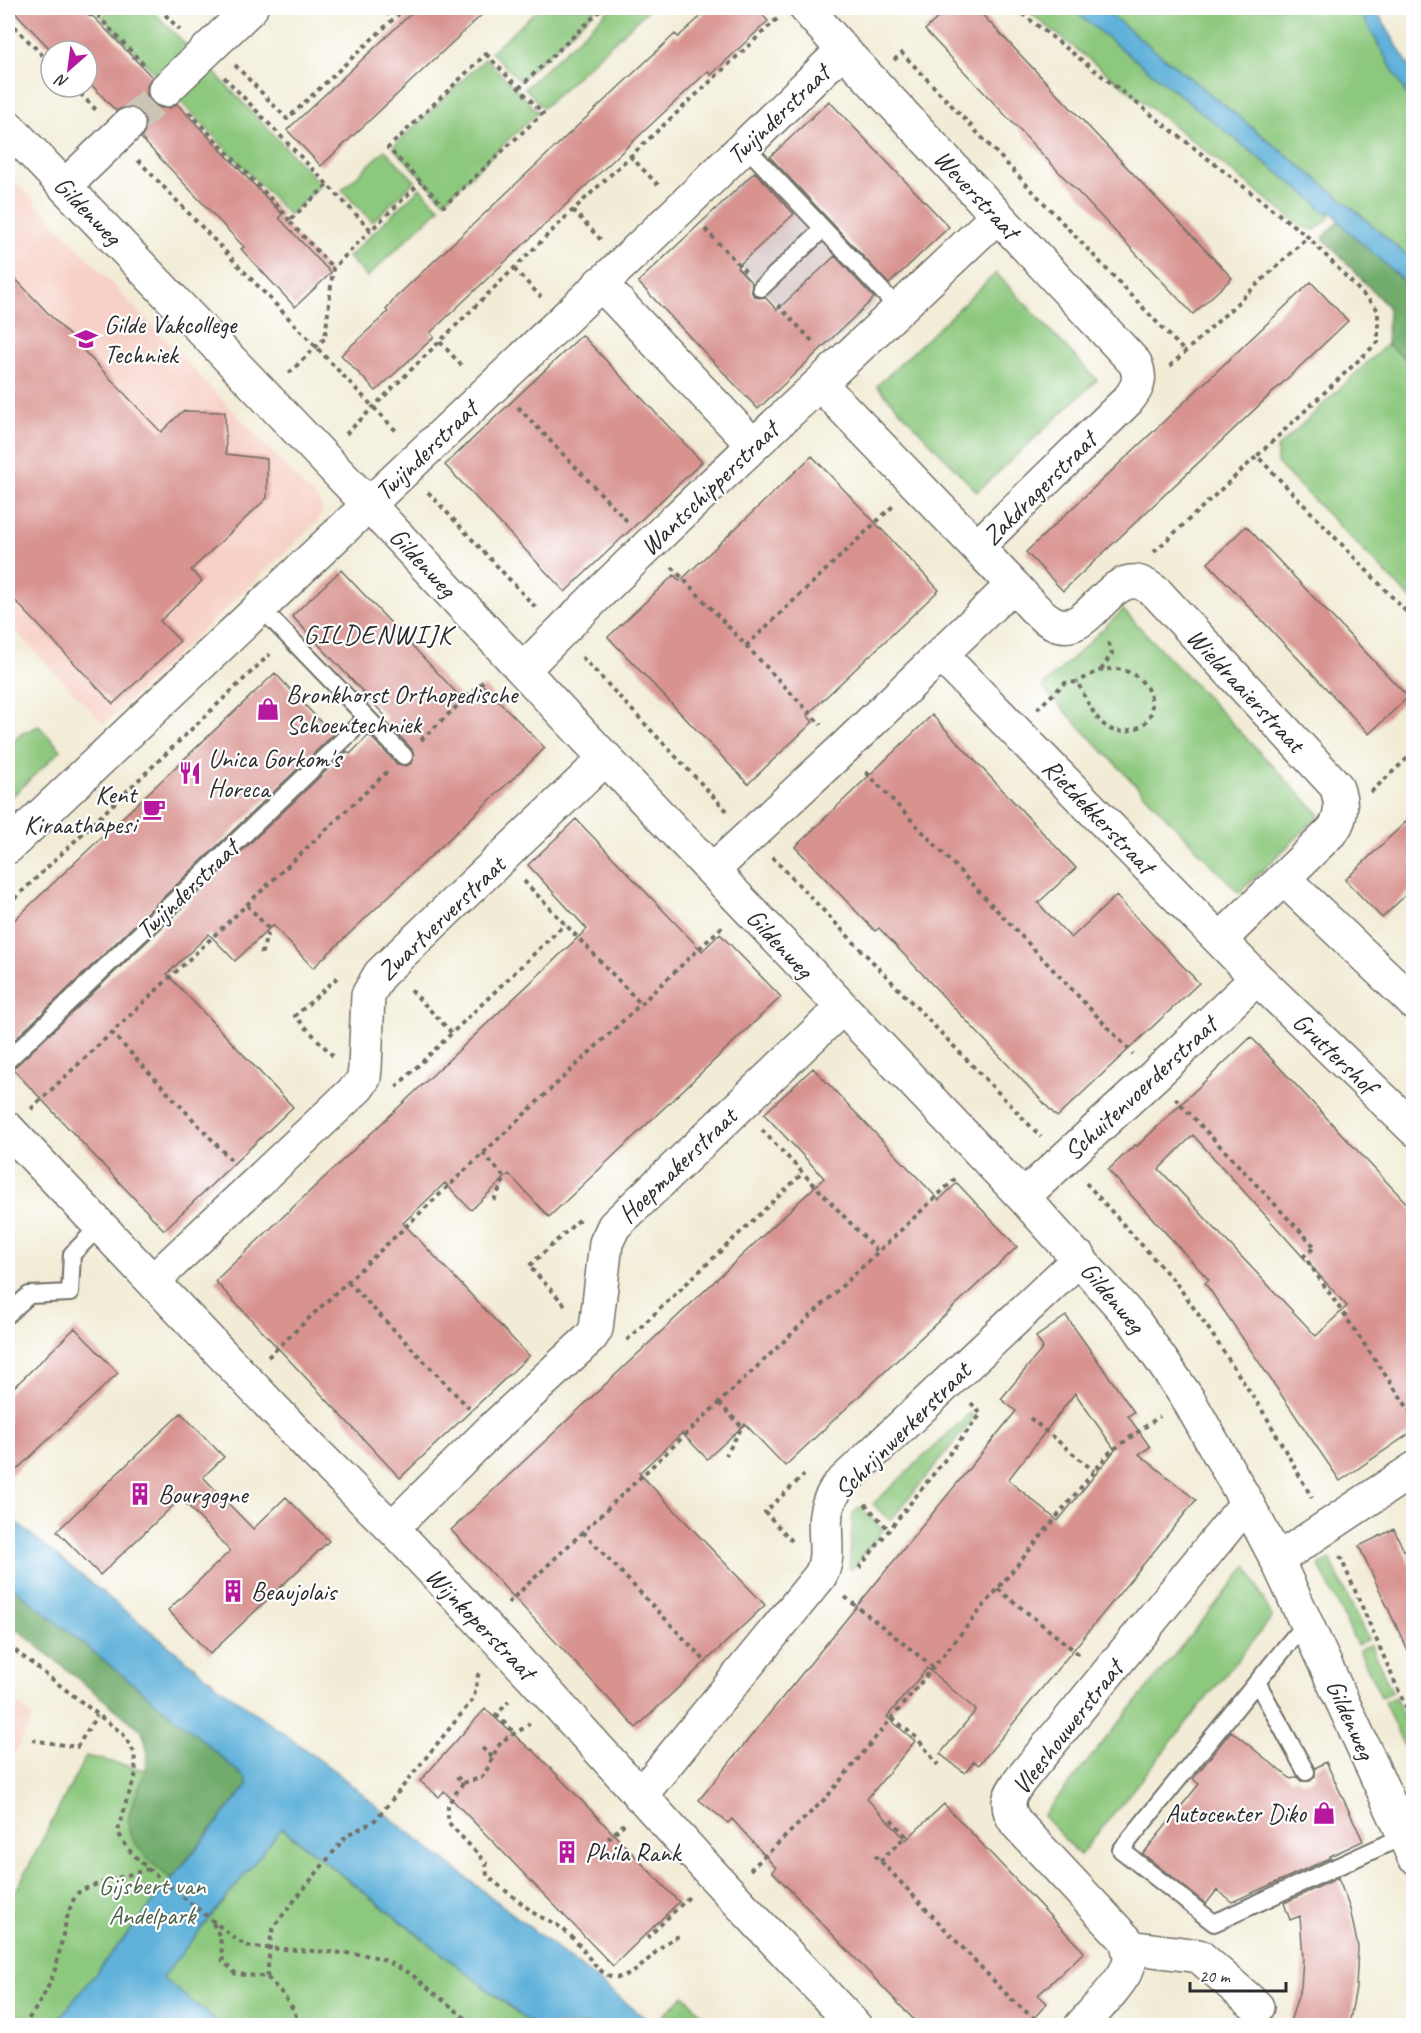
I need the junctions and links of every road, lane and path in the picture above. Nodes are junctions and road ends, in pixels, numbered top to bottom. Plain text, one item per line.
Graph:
1 (107, 8) edge
2 (159, 8) edge
3 (251, 8) edge
4 (405, 8) edge
5 (603, 8) edge
6 (1015, 8) edge
7 (386, 12) dead end
8 (791, 13) edge
9 (98, 16) dead end
10 (392, 19) junction
11 (8, 20) edge
12 (208, 49) junction
13 (843, 50) junction
14 (39, 52) edge
15 (887, 67) dead end
16 (321, 77) dead end
17 (326, 82) junction
18 (519, 88) junction
19 (165, 90) tunnel mouth
20 (86, 99) edge
21 (8, 127) edge
22 (122, 131) junction
23 (746, 147) junction
24 (630, 156) junction
25 (421, 182) junction
26 (327, 185) junction
27 (64, 186) junction
28 (681, 208) junction
29 (573, 210) junction
30 (997, 216) junction
31 (823, 229) junction
32 (371, 230) junction
33 (1308, 237) junction
34 (333, 268) junction
35 (514, 269) junction
36 (611, 273) junction
37 (761, 288) dead end
38 (900, 310) junction
39 (562, 319) junction
40 (315, 347) junction
41 (1185, 352) junction
42 (282, 366) dead end
43 (496, 383) junction
44 (1139, 383) junction
45 (820, 384) junction
46 (374, 407) junction
47 (753, 445) junction
48 (322, 456) junction
49 (420, 456) junction
50 (1257, 456) junction
51 (917, 485) junction
52 (369, 505) junction
53 (649, 545) junction
54 (977, 547) junction
55 (1137, 582) junction
56 (1013, 585) junction
57 (261, 607) junction
58 (1413, 620) edge
59 (559, 633) junction
60 (288, 636) junction
61 (746, 646) junction
62 (940, 655) junction
63 (516, 662) junction
64 (1077, 682) junction
65 (366, 718) junction
66 (1015, 730) junction
67 (844, 748) junction
68 (1413, 752) edge
69 (404, 756) junction
70 (606, 758) junction
71 (1341, 808) junction
72 (750, 835) junction
73 (8, 847) edge
74 (503, 858) junction
75 (713, 870) junction
76 (1284, 879) junction
77 (8, 905) edge
78 (247, 905) junction
79 (746, 906) junction
80 (1220, 940) junction
81 (260, 958) dead end
82 (388, 966) junction
83 (1257, 978) junction
84 (1413, 1003) edge
85 (641, 1004) junction
86 (842, 1008) junction
87 (111, 1032) junction
88 (452, 1033) dead end
89 (8, 1060) edge
90 (1154, 1076) junction
91 (738, 1106) junction
92 (8, 1129) edge
93 (1413, 1129) edge
94 (483, 1153) junction
95 (1063, 1160) junction
96 (963, 1170) dead end
97 (254, 1184) junction
98 (1023, 1197) junction
99 (492, 1204) dead end
100 (100, 1226) junction
101 (878, 1252) junction
102 (1080, 1258) junction
103 (153, 1281) junction
104 (348, 1281) junction
105 (8, 1314) edge
106 (245, 1378) junction
107 (1188, 1399) junction
108 (719, 1403) junction
109 (1413, 1417) edge
110 (1030, 1418) dead end
111 (490, 1431) junction
112 (726, 1455) dead end
113 (1413, 1469) edge
114 (1094, 1471) junction
115 (1247, 1503) junction
116 (1327, 1527) junction
117 (392, 1528) junction
118 (583, 1532) junction
119 (1277, 1560) junction
120 (998, 1588) junction
121 (1307, 1621) junction
122 (494, 1636) junction
123 (8, 1645) edge
124 (1106, 1676) junction
125 (1257, 1683) junction
126 (730, 1688) junction
127 (553, 1698) junction
128 (97, 1715) junction
129 (496, 1715) dead end
130 (892, 1718) junction
131 (1413, 1726) edge
132 (511, 1736) junction
133 (32, 1740) dead end
134 (482, 1748) dead end
135 (492, 1757) junction
136 (938, 1765) dead end
137 (1306, 1772) dead end
138 (457, 1777) dead end
139 (463, 1783) junction
140 (640, 1796) junction
141 (888, 1816) dead end
142 (1407, 1828) edge
143 (875, 1855) dead end
144 (880, 1861) junction
145 (148, 1869) junction
146 (720, 1882) junction
147 (211, 1920) junction
148 (680, 1936) dead end
149 (647, 1938) dead end
150 (1129, 1947) junction
151 (270, 1950) junction
152 (267, 1977) junction
153 (1257, 2007) dead end
154 (23, 2025) edge
155 (299, 2025) edge
156 (476, 2025) edge
157 (855, 2025) edge
158 (1043, 2025) edge
159 (1081, 2025) edge

1 - 9 path
2 - 12 path
3 - 12 street
4 - 10 path
5 - 18 path
6 - 33 path
7 - 10 path
8 - 13 street, Weverstraat
8 - 24 path
10 - 17 path
11 - 14 path
12 - 17 path
12 - 19 street
12 - 26 path
13 - 23 street, Twijnderstraat
13 - 30 street, Weverstraat
15 - 41 path
16 - 17 path
18 - 25 path
18 - 25 path
20 - 22 path
21 - 27 street, Gildenweg
22 - 27 street
22 - 40 path
23 - 28 street, Twijnderstraat
23 - 31 lane
24 - 28 path
24 - 29 path
25 - 32 path
26 - 32 path
26 - 34 path
27 - 48 street, Gildenweg
28 - 36 street, Twijnderstraat
29 - 35 path
29 - 36 path
30 - 38 street, Wantschipperstraat
30 - 44 street, Weverstraat
31 - 37 lane
31 - 38 lane
32 - 34 path
33 - 41 path
33 - 50 path
34 - 40 path
35 - 39 path
35 - 46 path
36 - 39 street, Twijnderstraat
36 - 47 street
38 - 45 street, Wantschipperstraat
39 - 43 street, Twijnderstraat
40 - 42 path
40 - 46 path
41 - 44 path
43 - 49 street, Twijnderstraat
43 - 53 path
44 - 54 street, Zakdragerstraat
45 - 47 street, Wantschipperstraat
45 - 51 street
46 - 48 path
46 - 49 path
47 - 53 street, Wantschipperstraat
48 - 52 street, Gildenweg
49 - 52 street, Twijnderstraat
49 - 59 path
50 - 55 path
50 - 58 path
51 - 54 street
51 - 61 path
52 - 57 street, Twijnderstraat
52 - 63 street, Gildenweg
53 - 59 street, Wantschipperstraat
53 - 61 path
54 - 56 street, Zakdragerstraat
55 - 56 street
55 - 71 street, Wieldraaierstraat
56 - 62 street, Zakdragerstraat
57 - 60 lane
57 - 73 street, Twijnderstraat
59 - 63 street, Wantschipperstraat
59 - 72 path
60 - 65 lane
60 - 77 path
61 - 67 path
62 - 66 street, Rietdekkerstraat
62 - 67 street, Zakdragerstraat
63 - 69 path
63 - 70 street, Gildenweg
64 - 64 path
64 - 66 path
65 - 69 lane
65 - 89 lane, Twijnderstraat
66 - 80 street, Rietdekkerstraat
67 - 72 street, Zakdragerstraat
67 - 90 path
68 - 71 path
69 - 78 path
70 - 74 street, Zwartververstraat
70 - 75 street, Gildenweg
71 - 76 street
72 - 75 street, Zakdragerstraat
72 - 95 path
74 - 82 street, Zwartververstraat
74 - 85 path
75 - 79 street, Gildenweg
76 - 80 street
76 - 84 street
78 - 81 path
78 - 87 path
79 - 85 path
79 - 86 street, Gildenweg
80 - 83 street, Rietdekkerstraat
82 - 88 path
82 - 97 street, Zwartververstraat
83 - 90 street, Schuitenvoerderstraat
83 - 93 street, Gruttershof
85 - 94 path
86 - 91 street, Hoepmakerstraat
86 - 98 street, Gildenweg
87 - 92 path
87 - 97 path
90 - 95 street, Schuitenvoerderstraat
90 - 109 path
91 - 101 path
91 - 111 street, Hoepmakerstraat
92 - 100 street, Wijnkoperstraat
94 - 99 path
94 - 104 path
95 - 98 street, Schuitenvoerderstraat
95 - 116 path
96 - 101 path
97 - 103 street, Zwartververstraat
98 - 102 street, Gildenweg
100 - 103 street, Wijnkoperstraat
100 - 105 lane
101 - 108 path
102 - 107 street, Gildenweg
102 - 126 street, Schrijnwerkerstraat
103 - 106 street, Wijnkoperstraat
104 - 106 path
104 - 111 path
106 - 117 street, Wijnkoperstraat
107 - 114 path
107 - 115 street, Gildenweg
108 - 112 path
108 - 118 path
110 - 114 path
111 - 117 street, Hoepmakerstraat
113 - 116 street
114 - 120 path
115 - 119 street, Gildenweg
115 - 124 street, Vleeshouwerstraat
116 - 119 street
116 - 131 path
117 - 122 street, Wijnkoperstraat
118 - 122 path
118 - 126 path
119 - 121 street, Gildenweg
120 - 124 path
120 - 130 path
121 - 125 lane
121 - 142 street, Gildenweg
122 - 127 street, Wijnkoperstraat
122 - 151 path
123 - 128 path
124 - 150 street, Vleeshouwerstraat
125 - 137 lane
125 - 142 lane
126 - 140 street, Schrijnwerkerstraat
127 - 132 path
127 - 140 street, Wijnkoperstraat
128 - 133 path
128 - 145 path
129 - 132 path
130 - 136 path
130 - 146 path
132 - 135 path
134 - 135 path
135 - 139 path
138 - 139 path
139 - 148 path
140 - 146 street, Wijnkoperstraat
141 - 144 path
143 - 144 path
144 - 158 path
145 - 147 path
145 - 154 path
146 - 149 path
146 - 157 street, Wijnkoperstraat
147 - 151 path
147 - 152 path
150 - 153 street
150 - 159 street
151 - 152 path
151 - 156 path
152 - 155 path

